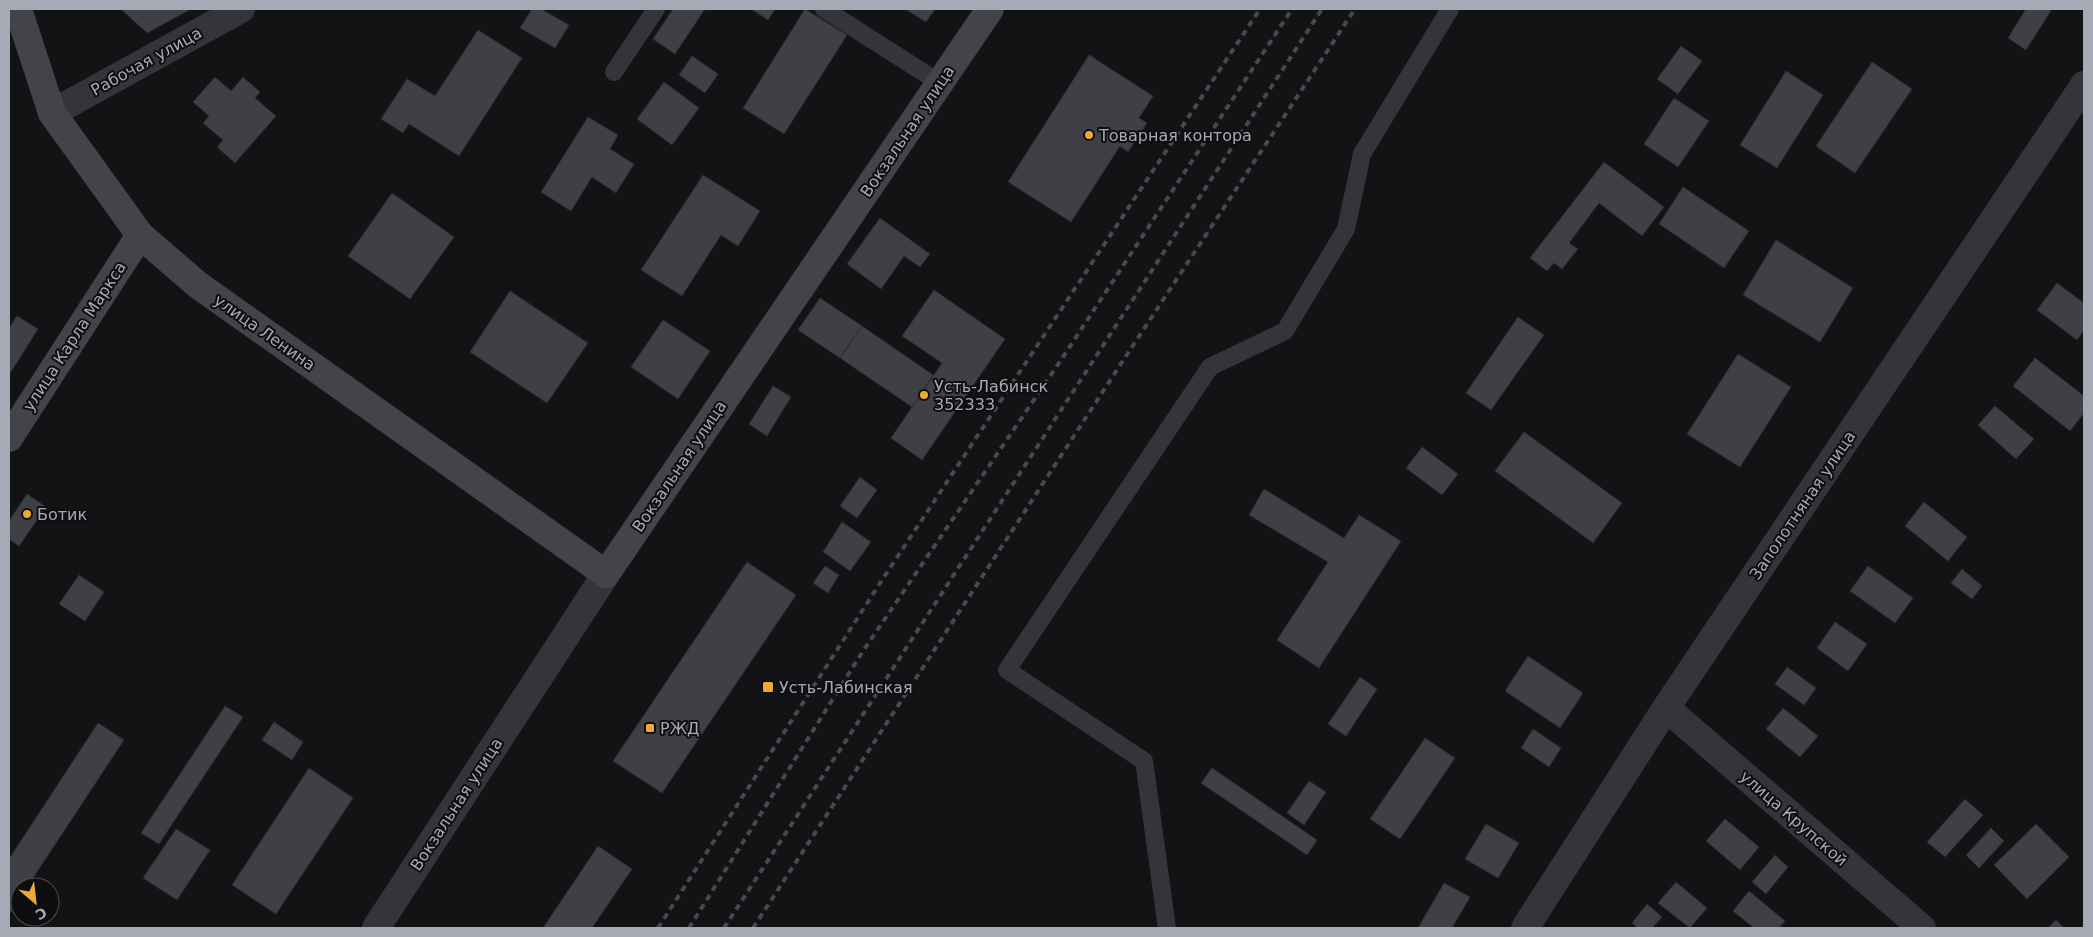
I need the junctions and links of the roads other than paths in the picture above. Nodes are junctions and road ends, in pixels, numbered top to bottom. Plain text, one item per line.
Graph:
1 (18, 9) edge
2 (241, 9) edge
3 (656, 9) edge
4 (824, 9) edge
5 (990, 9) edge
6 (1450, 9) edge
7 (614, 72) dead end
8 (940, 82) junction
9 (2084, 84) edge
10 (52, 113) junction
11 (140, 235) junction
12 (9, 438) edge
13 (606, 574) junction
14 (1666, 708) junction
15 (376, 928) edge
16 (1167, 928) edge
17 (1525, 928) edge
18 (1922, 928) edge

1 - 10 street, улица Ленина
2 - 10 street, Рабочая улица
3 - 7 lane
4 - 8 lane
5 - 8 street, Вокзальная улица
6 - 16 lane
8 - 13 street, Вокзальная улица
9 - 14 street, Заполотняная улица
10 - 11 street, улица Ленина
11 - 12 street, улица Карла Маркса
11 - 13 street, улица Ленина
13 - 15 street, Вокзальная улица
14 - 17 street, Заполотняная улица
14 - 18 street, улица Крупской

